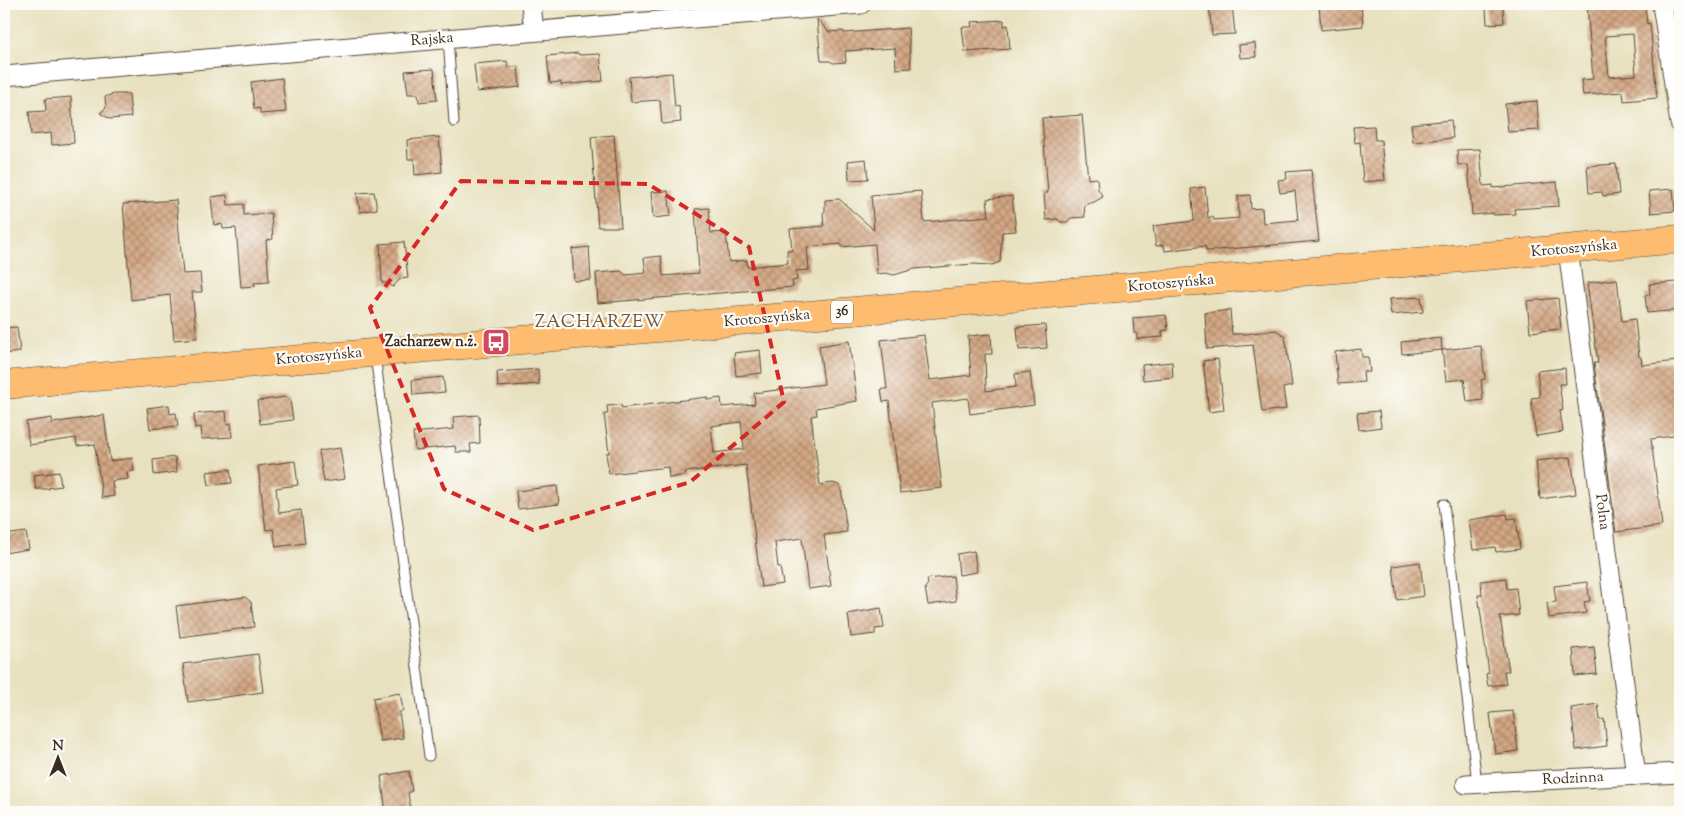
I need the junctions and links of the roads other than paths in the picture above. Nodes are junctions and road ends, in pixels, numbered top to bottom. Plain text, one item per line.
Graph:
1 (531, 4) edge
2 (860, 4) edge
3 (1662, 4) edge
4 (534, 31) junction
5 (448, 38) junction
6 (4, 76) edge
7 (454, 122) dead end
8 (1680, 123) edge
9 (1680, 239) edge
10 (1568, 249) junction
11 (374, 352) junction
12 (4, 385) edge
13 (1444, 504) dead end
14 (429, 756) dead end
15 (1680, 773) edge
16 (1636, 776) junction
17 (1472, 784) joint

1 - 4 street
2 - 4 street, Rajska
3 - 8 street
4 - 5 street, Rajska
5 - 6 street, Rajska
5 - 7 lane
9 - 10 main road, Krotoszyńska / 36
10 - 11 main road, Krotoszyńska / 36
10 - 16 street, Polna
11 - 12 main road, Krotoszyńska / 36
11 - 14 lane
13 - 17 lane
15 - 16 street, Rodzinna
16 - 17 street, Rodzinna

